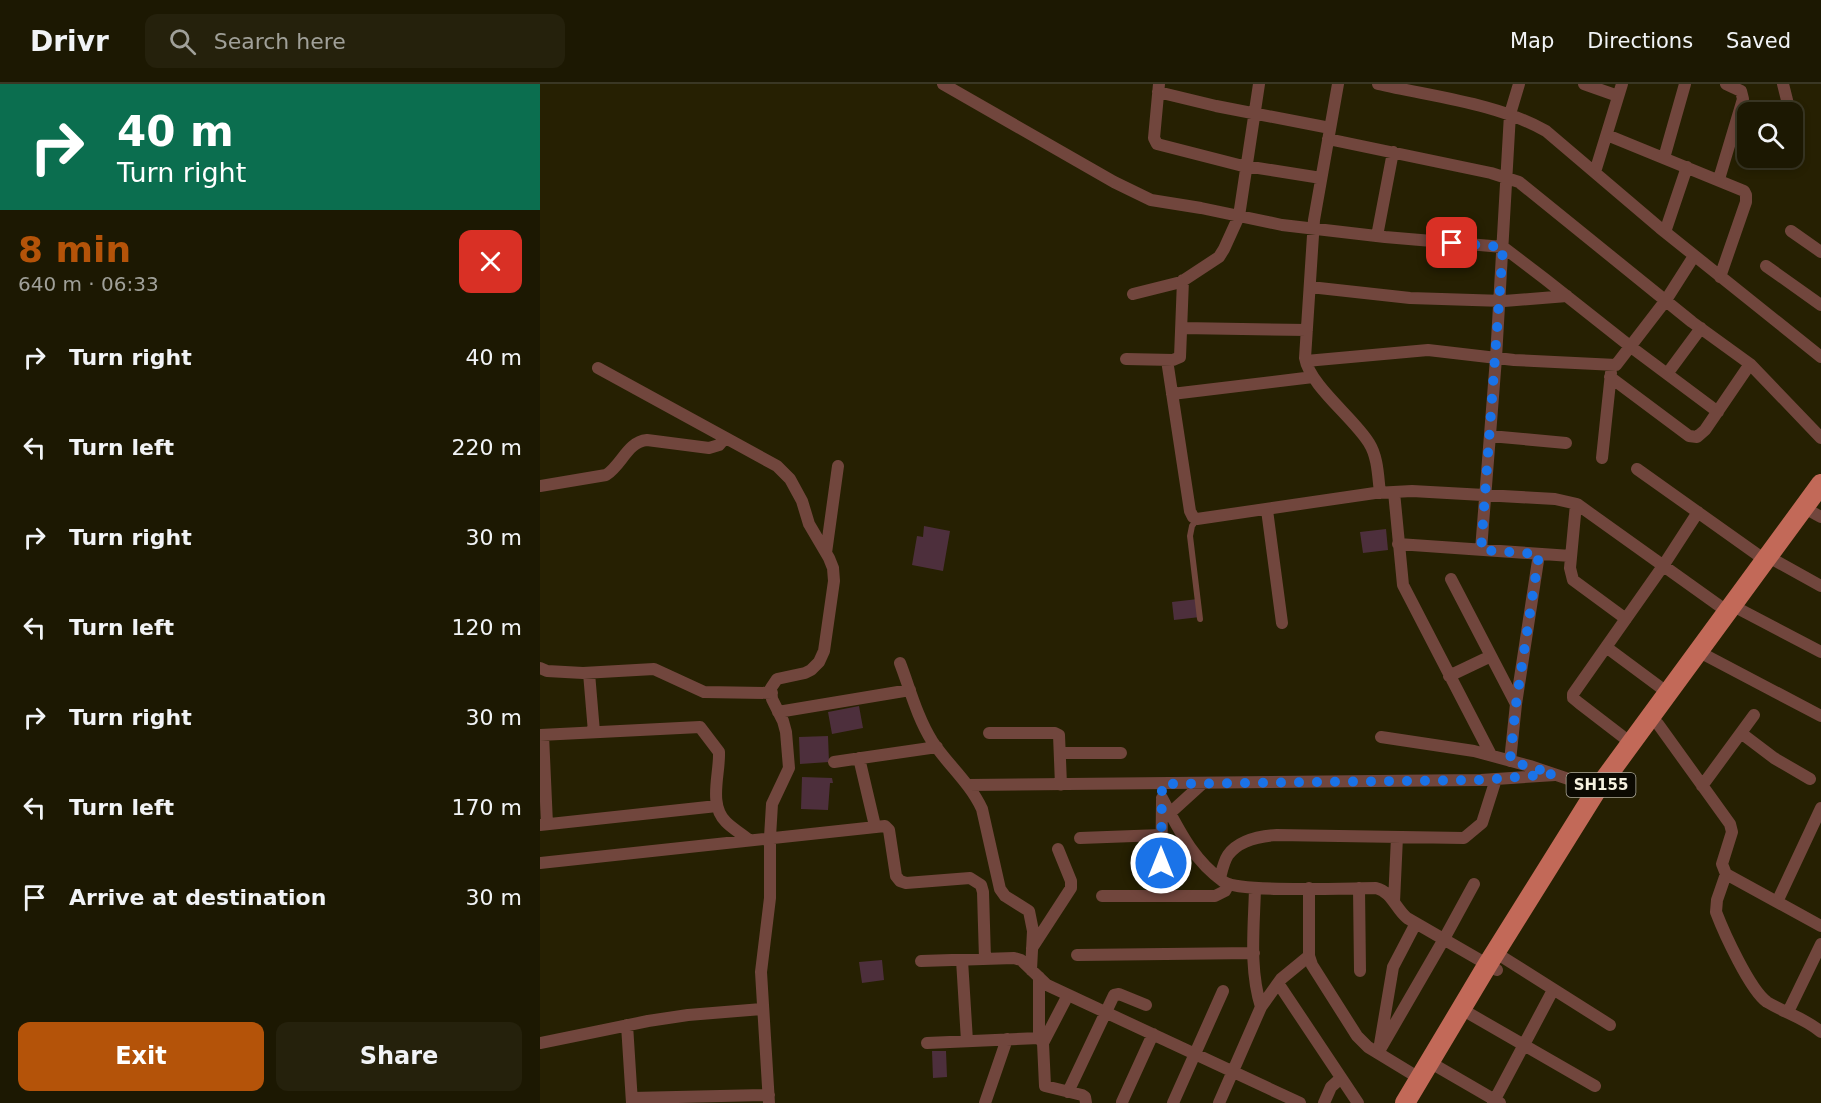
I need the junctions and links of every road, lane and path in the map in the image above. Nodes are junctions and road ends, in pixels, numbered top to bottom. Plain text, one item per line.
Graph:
1 (943, 84) edge
2 (1259, 84) edge
3 (1338, 84) edge
4 (1520, 84) edge
5 (1584, 84) edge
6 (1685, 84) edge
7 (1726, 84) edge
8 (1783, 84) edge
9 (1387, 85) edge
10 (1159, 88) edge
11 (1620, 90) edge
12 (1788, 102) edge
13 (1254, 114) junction
14 (1510, 114) junction
15 (1329, 134) junction
16 (1606, 135) junction
17 (1393, 152) junction
18 (1664, 158) junction
19 (1246, 166) junction
20 (1688, 167) junction
21 (1595, 172) junction
22 (1506, 177) junction
23 (1321, 178) junction
24 (1719, 179) junction
25 (1239, 216) junction
26 (1314, 229) junction
27 (1791, 231) dead end
28 (1665, 232) junction
29 (1377, 236) junction
30 (1503, 247) junction
31 (1821, 252) edge
32 (1694, 256) junction
33 (1766, 266) dead end
34 (1720, 277) junction
35 (1184, 280) junction
36 (1310, 287) junction
37 (1133, 294) dead end
38 (1567, 296) junction
39 (1666, 300) junction
40 (1499, 301) junction
41 (1821, 305) edge
42 (1182, 328) junction
43 (1701, 328) junction
44 (1307, 330) junction
45 (1631, 347) junction
46 (1821, 357) edge
47 (1496, 358) junction
48 (1126, 359) dead end
49 (1167, 360) junction
50 (1306, 361) junction
51 (1750, 364) junction
52 (598, 369) dead end
53 (1611, 371) junction
54 (1667, 374) junction
55 (1313, 376) junction
56 (1172, 394) junction
57 (1718, 412) junction
58 (1490, 436) junction
59 (725, 438) junction
60 (1821, 438) edge
61 (1566, 443) dead end
62 (1602, 458) dead end
63 (838, 466) dead end
64 (1637, 469) dead end
65 (1821, 484) edge
66 (540, 486) edge
67 (1394, 492) junction
68 (1380, 493) junction
69 (1486, 495) junction
70 (1576, 504) junction
71 (1817, 508) edge
72 (1268, 510) junction
73 (1698, 512) junction
74 (1197, 519) junction
75 (1398, 544) junction
76 (1481, 550) junction
77 (826, 553) junction
78 (1539, 554) junction
79 (1571, 556) junction
80 (1770, 560) junction
81 (1663, 566) junction
82 (1451, 579) dead end
83 (1821, 586) edge
84 (1733, 610) junction
85 (1626, 619) junction
86 (1200, 620) dead end
87 (1282, 623) dead end
88 (1606, 647) junction
89 (1821, 652) edge
90 (1705, 655) junction
91 (1491, 656) junction
92 (900, 663) dead end
93 (540, 668) edge
94 (589, 673) junction
95 (1449, 676) junction
96 (910, 690) junction
97 (772, 693) junction
98 (1668, 693) junction
99 (1516, 704) junction
100 (778, 712) junction
101 (1820, 712) edge
102 (1755, 715) dead end
103 (1658, 724) junction
104 (594, 732) junction
105 (989, 733) dead end
106 (1742, 733) junction
107 (542, 735) edge
108 (1381, 737) dead end
109 (1631, 743) junction
110 (937, 747) junction
111 (1061, 753) junction
112 (1120, 753) dead end
113 (1491, 755) junction
114 (859, 758) junction
115 (1510, 761) junction
116 (834, 762) dead end
117 (1554, 774) junction
118 (1496, 779) junction
119 (1810, 779) dead end
120 (1203, 783) junction
121 (1162, 784) junction
122 (968, 785) junction
123 (1061, 785) junction
124 (1702, 786) junction
125 (1598, 789) junction
126 (1162, 798) junction
127 (717, 806) junction
128 (1821, 808) edge
129 (1170, 813) junction
130 (544, 825) edge
131 (875, 826) junction
132 (770, 837) junction
133 (1397, 837) junction
134 (1080, 838) dead end
135 (749, 840) junction
136 (1161, 841) junction
137 (1186, 845) junction
138 (1058, 849) dead end
139 (540, 862) edge
140 (1726, 874) junction
141 (1224, 881) junction
142 (1474, 884) dead end
143 (1255, 888) junction
144 (1309, 888) junction
145 (1359, 888) junction
146 (983, 892) junction
147 (1004, 893) junction
148 (1161, 895) junction
149 (1102, 896) dead end
150 (1394, 902) junction
151 (1777, 902) junction
152 (1416, 923) junction
153 (1821, 926) edge
154 (1444, 939) junction
155 (1821, 944) edge
156 (1032, 948) junction
157 (1254, 953) junction
158 (1077, 955) dead end
159 (1309, 956) junction
160 (985, 959) junction
161 (962, 960) junction
162 (921, 961) dead end
163 (1496, 964) junction
164 (1360, 970) dead end
165 (1035, 974) junction
166 (1278, 983) junction
167 (1553, 990) junction
168 (1223, 991) dead end
169 (1068, 995) junction
170 (1146, 1005) dead end
171 (1261, 1007) junction
172 (762, 1009) junction
173 (1105, 1012) junction
174 (1788, 1012) junction
175 (1470, 1014) junction
176 (627, 1025) junction
177 (1610, 1025) dead end
178 (1821, 1032) edge
179 (1153, 1034) junction
180 (1007, 1039) junction
181 (967, 1041) junction
182 (1041, 1041) junction
183 (540, 1043) edge
184 (927, 1043) dead end
185 (1523, 1044) junction
186 (1378, 1053) junction
187 (1196, 1054) junction
188 (1438, 1067) junction
189 (1233, 1071) junction
190 (1341, 1078) junction
191 (1419, 1078) junction
192 (1595, 1086) dead end
193 (1068, 1092) junction
194 (1274, 1098) edge
195 (769, 1099) edge
196 (632, 1101) edge
197 (1122, 1102) edge
198 (1496, 1102) edge
199 (985, 1103) edge
200 (1086, 1103) edge
201 (1173, 1103) edge
202 (1219, 1103) edge
203 (1300, 1103) edge
204 (1324, 1103) edge
205 (1359, 1103) edge
206 (1405, 1103) edge
207 (1416, 1103) edge

1 - 25 street
2 - 13 street
3 - 15 street
4 - 14 street
5 - 11 street
6 - 18 street
7 - 24 street
8 - 12 street
9 - 14 street
10 - 13 street
10 - 19 street
11 - 16 street
13 - 15 street
13 - 19 street
14 - 21 street
14 - 22 street
15 - 17 street
15 - 23 street
16 - 18 street
16 - 21 street
17 - 22 street
17 - 29 street
18 - 20 street
19 - 23 street
19 - 25 street
20 - 24 street
20 - 28 street
21 - 28 street
22 - 30 street
22 - 39 street
23 - 26 street
24 - 34 street
25 - 26 street
25 - 35 street
26 - 29 street
26 - 36 street
27 - 31 street
28 - 32 street
29 - 30 street
30 - 38 street
30 - 40 street
32 - 34 street
32 - 39 street
33 - 41 street
34 - 46 street
35 - 37 street
35 - 42 street
36 - 40 street
36 - 44 street
38 - 40 street
38 - 45 street
39 - 43 street
39 - 45 street
40 - 47 street
42 - 44 street
42 - 49 street
43 - 51 street
43 - 54 street
44 - 50 street
45 - 53 street
45 - 54 street
47 - 50 street
47 - 53 street
47 - 58 street
48 - 49 street
49 - 56 street
50 - 55 street
51 - 57 street
51 - 60 street
52 - 59 street
53 - 57 street
53 - 62 street
54 - 57 street
55 - 56 street
55 - 68 street
56 - 74 street
58 - 61 street
58 - 69 street
59 - 66 street
59 - 77 street
63 - 77 street
64 - 73 street
65 - 80 main road, SH155
67 - 68 street
67 - 69 street
67 - 75 street
68 - 72 street
69 - 70 street
69 - 76 street
70 - 79 street
70 - 81 street
71 - 80 main road, SH155
72 - 74 street
72 - 87 street
73 - 80 street
73 - 81 street
74 - 86 lane
75 - 76 street
75 - 95 street
76 - 78 street
77 - 97 street
78 - 79 street
78 - 99 street
79 - 85 street
80 - 83 street
80 - 84 main road, SH155
81 - 84 street
81 - 85 street
82 - 91 street
84 - 89 street
84 - 90 main road, SH155
84 - 98 main road, SH155
85 - 88 street
88 - 98 street
88 - 109 street
90 - 101 street
90 - 103 main road, SH155
91 - 95 street
91 - 99 street
92 - 96 street
93 - 94 street
94 - 97 street
94 - 104 street
95 - 113 street
96 - 100 street
96 - 110 street
97 - 100 street
98 - 109 main road, SH155
99 - 115 street
100 - 132 street
102 - 106 street
103 - 124 street
103 - 163 main road, SH155
104 - 107 street
104 - 127 street
105 - 111 street
106 - 119 street
106 - 124 street
107 - 130 street
108 - 113 street
109 - 125 main road, SH155
110 - 114 street
110 - 122 street
111 - 112 street
111 - 123 street
113 - 115 street
114 - 116 street
114 - 131 street
115 - 117 street
117 - 118 street
117 - 125 street
118 - 120 street
118 - 133 street
120 - 121 street
120 - 129 street
121 - 123 street
121 - 126 street
122 - 123 street
122 - 147 street
124 - 140 street
125 - 163 main road, SH155
126 - 129 street
126 - 136 street
127 - 130 street
127 - 135 street
128 - 151 street
129 - 137 street
131 - 132 street
131 - 146 street
132 - 135 street
132 - 172 street
133 - 141 street
133 - 150 street
134 - 136 street
135 - 139 street
136 - 137 street
136 - 148 street
137 - 141 street
138 - 156 street
140 - 151 street
140 - 174 street
141 - 143 street
141 - 148 street
142 - 154 street
143 - 144 street
143 - 157 street
144 - 145 street
144 - 159 street
145 - 150 street
145 - 164 street
146 - 147 street
146 - 160 street
147 - 156 street
148 - 149 street
150 - 152 street
151 - 153 street
152 - 154 street
152 - 186 street
154 - 163 street
154 - 186 street
155 - 174 street
156 - 165 street
157 - 158 street
157 - 171 street
159 - 166 street
159 - 186 street
160 - 161 street
160 - 165 street
161 - 162 street
161 - 181 street
163 - 167 street
163 - 175 main road, SH155
163 - 191 main road, SH155
165 - 169 street
165 - 182 street
166 - 171 street
166 - 190 street
167 - 177 street
167 - 185 street
168 - 187 street
169 - 173 street
169 - 182 street
170 - 173 street
171 - 189 street
172 - 176 street
172 - 195 street
173 - 179 street
173 - 193 street
174 - 178 street
175 - 185 street
175 - 188 main road, SH155
176 - 183 street
176 - 196 street
179 - 187 street
179 - 197 street
180 - 181 street
180 - 182 street
180 - 199 street
181 - 184 street
182 - 193 street
185 - 192 street
185 - 198 street
186 - 191 street
187 - 189 street
187 - 201 street
188 - 198 street
188 - 207 main road, SH155
189 - 194 street
189 - 202 street
190 - 204 street
190 - 205 street
191 - 206 main road, SH155
193 - 200 street
194 - 203 street
195 - 196 street

